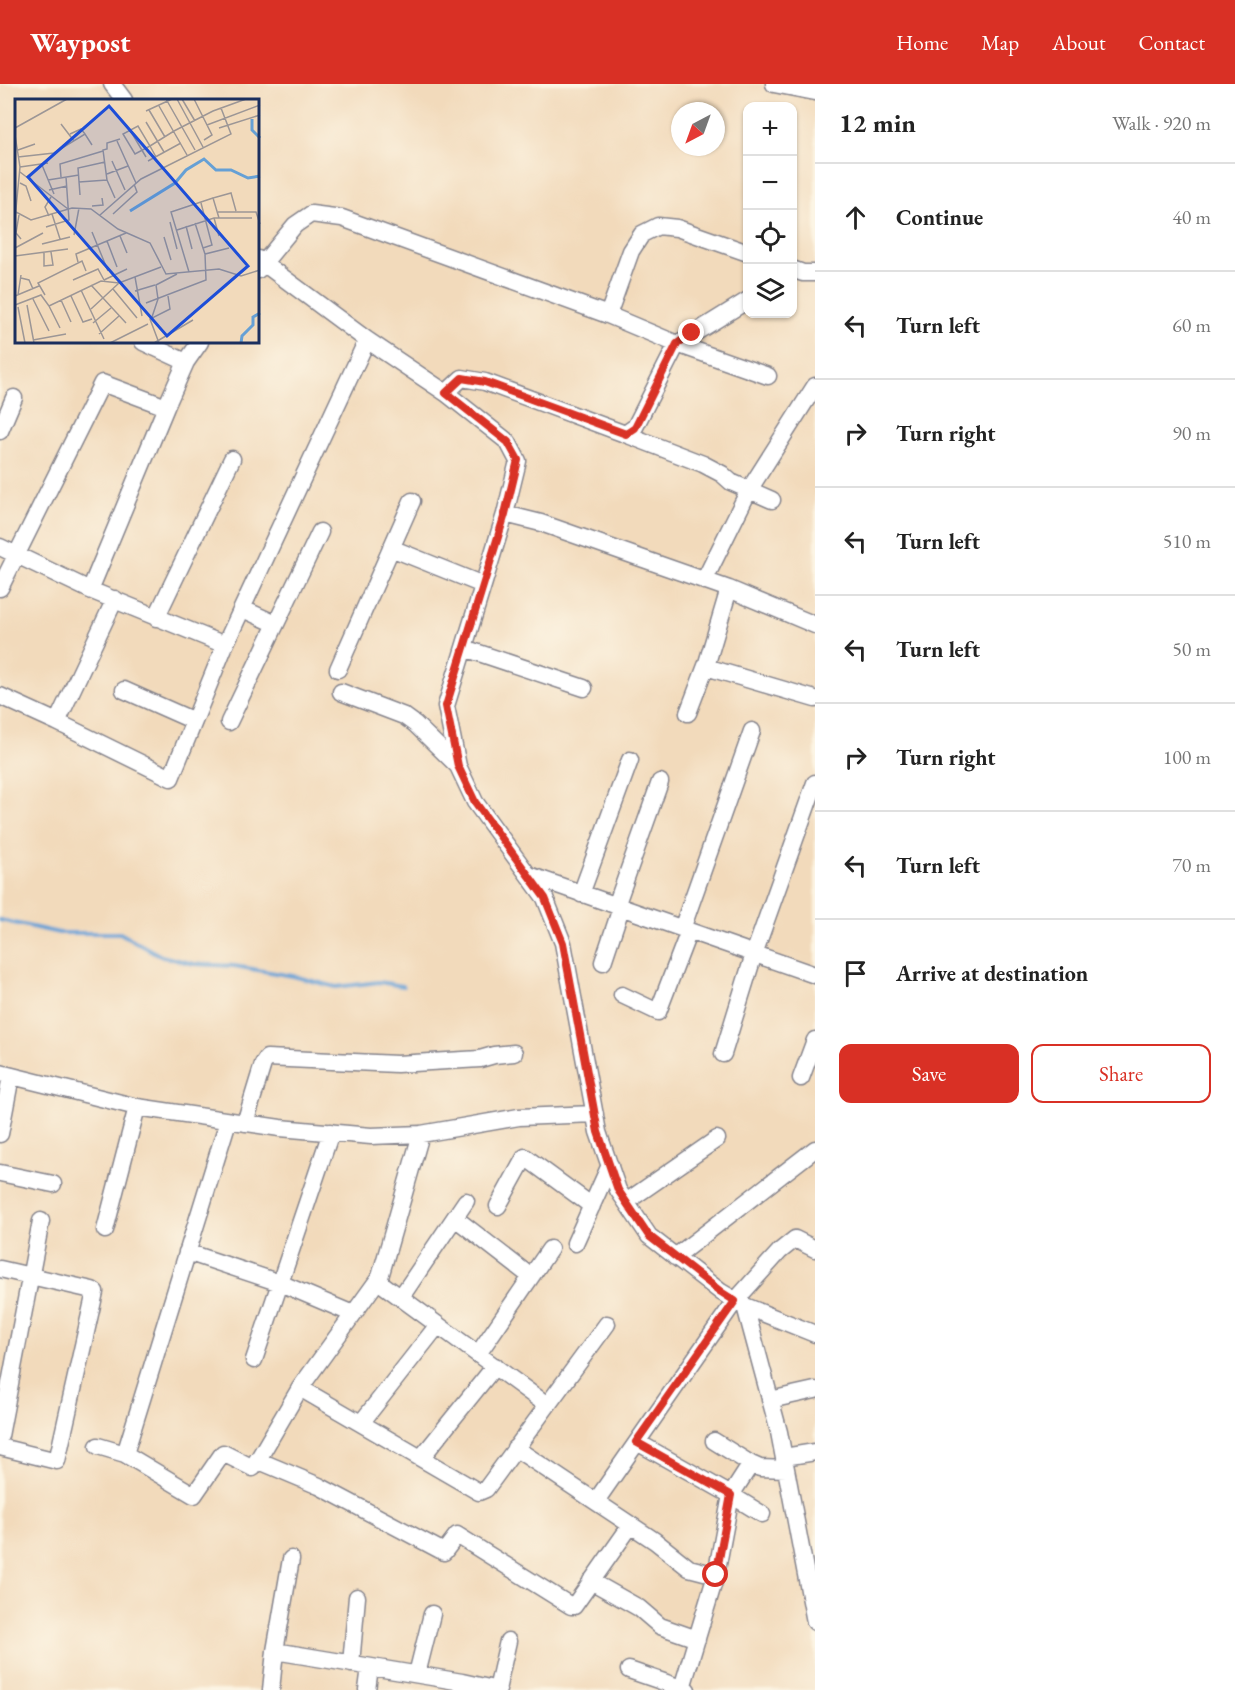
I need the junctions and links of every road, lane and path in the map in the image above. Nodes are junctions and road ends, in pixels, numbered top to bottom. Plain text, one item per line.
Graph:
1 (112, 84) edge
2 (774, 84) edge
3 (815, 92) edge
4 (123, 99) edge
5 (743, 252) edge
6 (260, 264) edge
7 (743, 303) edge
8 (608, 315) junction
9 (367, 340) junction
10 (147, 344) edge
11 (199, 344) edge
12 (677, 344) junction
13 (186, 362) junction
14 (768, 376) dead end
15 (815, 386) edge
16 (446, 393) junction
17 (14, 398) dead end
18 (166, 407) junction
19 (0, 431) edge
20 (626, 434) junction
21 (232, 459) dead end
22 (749, 490) junction
23 (772, 500) dead end
24 (412, 501) dead end
25 (505, 514) junction
26 (320, 532) dead end
27 (0, 547) edge
28 (391, 548) junction
29 (18, 554) junction
30 (704, 581) junction
31 (483, 585) junction
32 (0, 588) edge
33 (729, 589) junction
34 (90, 590) junction
35 (115, 599) junction
36 (243, 609) junction
37 (156, 618) junction
38 (276, 624) junction
39 (815, 625) edge
40 (225, 645) junction
41 (464, 648) junction
42 (706, 667) junction
43 (338, 669) dead end
44 (584, 688) dead end
45 (124, 690) dead end
46 (341, 692) dead end
47 (0, 696) edge
48 (815, 699) edge
49 (688, 713) dead end
50 (194, 721) junction
51 (57, 722) junction
52 (229, 722) dead end
53 (752, 731) dead end
54 (630, 760) dead end
55 (458, 766) junction
56 (660, 782) dead end
57 (815, 783) edge
58 (529, 875) junction
59 (581, 894) junction
60 (619, 907) junction
61 (685, 930) junction
62 (754, 954) junction
63 (603, 962) dead end
64 (815, 975) edge
65 (622, 995) dead end
66 (815, 1040) edge
67 (514, 1053) dead end
68 (723, 1053) dead end
69 (6, 1075) edge
70 (801, 1078) dead end
71 (137, 1107) junction
72 (595, 1113) junction
73 (237, 1122) junction
74 (330, 1132) junction
75 (0, 1134) edge
76 (421, 1134) junction
77 (717, 1139) dead end
78 (815, 1149) edge
79 (610, 1165) junction
80 (0, 1173) edge
81 (53, 1184) dead end
82 (466, 1201) dead end
83 (626, 1202) junction
84 (498, 1206) dead end
85 (592, 1206) junction
86 (455, 1218) junction
87 (41, 1221) dead end
88 (105, 1230) dead end
89 (575, 1243) dead end
90 (550, 1249) dead end
91 (815, 1249) edge
92 (187, 1252) junction
93 (675, 1257) junction
94 (0, 1269) edge
95 (30, 1276) junction
96 (530, 1276) junction
97 (378, 1281) junction
98 (280, 1283) junction
99 (400, 1297) junction
100 (740, 1304) junction
101 (353, 1314) junction
102 (607, 1324) dead end
103 (438, 1325) junction
104 (815, 1334) edge
105 (478, 1354) junction
106 (254, 1360) dead end
107 (495, 1366) junction
108 (300, 1388) junction
109 (815, 1390) edge
110 (770, 1400) junction
111 (547, 1405) junction
112 (361, 1423) junction
113 (0, 1436) edge
114 (714, 1441) dead end
115 (636, 1442) junction
116 (98, 1446) dead end
117 (0, 1447) edge
118 (515, 1448) junction
119 (815, 1452) edge
120 (125, 1454) junction
121 (421, 1458) junction
122 (257, 1460) junction
123 (785, 1463) junction
124 (751, 1464) junction
125 (731, 1495) junction
126 (596, 1501) junction
127 (762, 1514) dead end
128 (631, 1525) junction
129 (291, 1558) dead end
130 (716, 1575) junction
131 (591, 1581) junction
132 (357, 1597) dead end
133 (432, 1614) dead end
134 (815, 1622) edge
135 (697, 1640) junction
136 (508, 1641) dead end
137 (275, 1651) junction
138 (351, 1664) junction
139 (370, 1667) junction
140 (629, 1670) dead end
141 (417, 1674) junction
142 (685, 1689) edge
143 (271, 1690) edge
144 (367, 1690) edge
145 (497, 1690) edge

1 - 4 street
2 - 3 street
5 - 8 street
6 - 8 street
6 - 9 street
7 - 12 street
8 - 12 street
9 - 16 street
9 - 36 street
10 - 13 street
11 - 13 street
12 - 14 street
12 - 20 street
13 - 18 street
15 - 22 street
16 - 20 street
16 - 25 street
17 - 19 street
18 - 29 street
18 - 34 street
20 - 22 street
21 - 37 street
22 - 23 street
22 - 30 street
24 - 28 street
25 - 30 street
25 - 31 street
26 - 38 street
27 - 29 street
28 - 31 street
28 - 43 street
29 - 32 street
29 - 34 street
30 - 33 street
31 - 41 street
33 - 39 street
33 - 42 street
34 - 35 street
35 - 37 street
35 - 51 street
36 - 38 street
36 - 40 street
37 - 40 street
38 - 52 street
40 - 50 street
41 - 44 street
41 - 55 street
42 - 48 street
42 - 49 street
45 - 50 street
46 - 55 street
47 - 51 street
50 - 51 street
53 - 61 street
54 - 59 street
55 - 58 street
56 - 60 street
57 - 62 street
58 - 59 street
58 - 72 street
59 - 60 street
60 - 61 street
60 - 63 street
61 - 62 street
61 - 65 street
62 - 64 street
62 - 68 street
66 - 70 street
67 - 73 street
69 - 71 street
69 - 75 street
71 - 73 street
71 - 88 street
72 - 76 street
72 - 79 street
73 - 74 street
73 - 92 street
74 - 76 street
74 - 98 street
76 - 97 street
77 - 83 street
78 - 93 street
79 - 83 street
79 - 85 street
80 - 81 street
82 - 86 street
83 - 93 street
84 - 85 street
85 - 89 street
86 - 96 street
86 - 99 street
87 - 95 street
90 - 96 street
91 - 100 street
92 - 98 street
92 - 120 street
93 - 100 street
94 - 95 street
95 - 113 street
95 - 117 street
96 - 105 street
97 - 99 street
97 - 101 street
98 - 101 street
98 - 106 street
99 - 103 street
100 - 104 street
100 - 110 street
100 - 115 street
101 - 108 street
102 - 111 street
103 - 105 street
103 - 112 street
105 - 107 street
107 - 111 street
107 - 121 street
108 - 112 street
108 - 122 street
109 - 110 street
110 - 123 street
111 - 118 street
112 - 121 street
114 - 124 street
115 - 125 street
115 - 126 street
116 - 120 street
118 - 121 street
118 - 126 street
119 - 123 street
120 - 122 street
122 - 131 street
123 - 124 street
123 - 134 street
124 - 125 street
125 - 127 street
125 - 130 street
126 - 128 street
128 - 130 street
128 - 131 street
129 - 137 street
130 - 135 street
131 - 135 street
132 - 138 street
133 - 141 street
135 - 142 street
136 - 145 street
137 - 138 street
137 - 143 street
138 - 139 street
139 - 141 street
139 - 144 street
140 - 142 street
141 - 145 street

